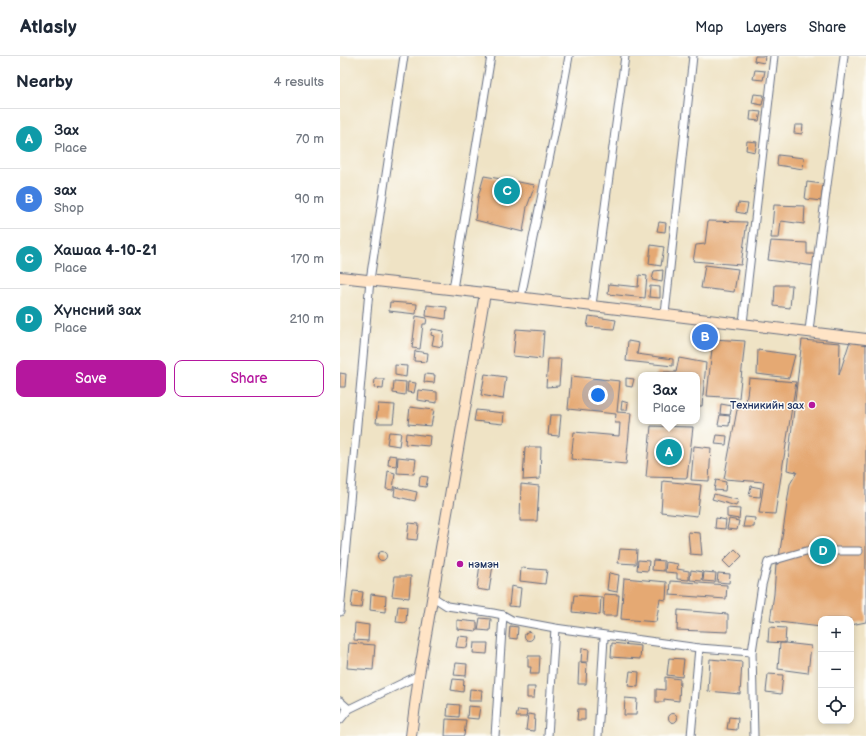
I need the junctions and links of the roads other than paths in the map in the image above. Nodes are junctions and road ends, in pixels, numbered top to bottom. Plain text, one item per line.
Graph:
1 (404, 56) edge
2 (491, 56) edge
3 (569, 56) edge
4 (625, 56) edge
5 (693, 56) edge
6 (774, 56) edge
7 (844, 56) edge
8 (340, 277) edge
9 (370, 280) junction
10 (453, 289) junction
11 (485, 292) junction
12 (521, 297) junction
13 (592, 305) junction
14 (665, 314) junction
15 (743, 323) junction
16 (809, 331) junction
17 (866, 339) edge
18 (859, 551) dead end
19 (433, 597) junction
20 (340, 612) edge
21 (503, 615) junction
22 (555, 628) junction
23 (604, 638) dead end
24 (699, 648) junction
25 (752, 652) junction
26 (419, 674) junction
27 (340, 700) edge
28 (349, 710) junction
29 (340, 713) edge
30 (340, 720) edge
31 (411, 736) edge
32 (495, 736) edge
33 (548, 736) edge
34 (598, 736) edge
35 (691, 736) edge
36 (754, 736) edge

1 - 9 street
2 - 10 street
3 - 12 street
4 - 13 street
5 - 14 street
6 - 15 street
7 - 16 street
8 - 9 main road
9 - 10 main road
9 - 20 street
10 - 11 main road
11 - 12 main road
11 - 19 main road
12 - 13 main road
13 - 14 main road
14 - 15 main road
15 - 16 main road
16 - 17 main road
18 - 25 street
19 - 21 street
19 - 26 main road
21 - 22 street
21 - 32 street
22 - 24 street
22 - 33 street
23 - 34 street
24 - 25 street
24 - 35 street
25 - 36 street
26 - 28 street
26 - 31 main road
27 - 28 street
28 - 29 street
28 - 30 street

